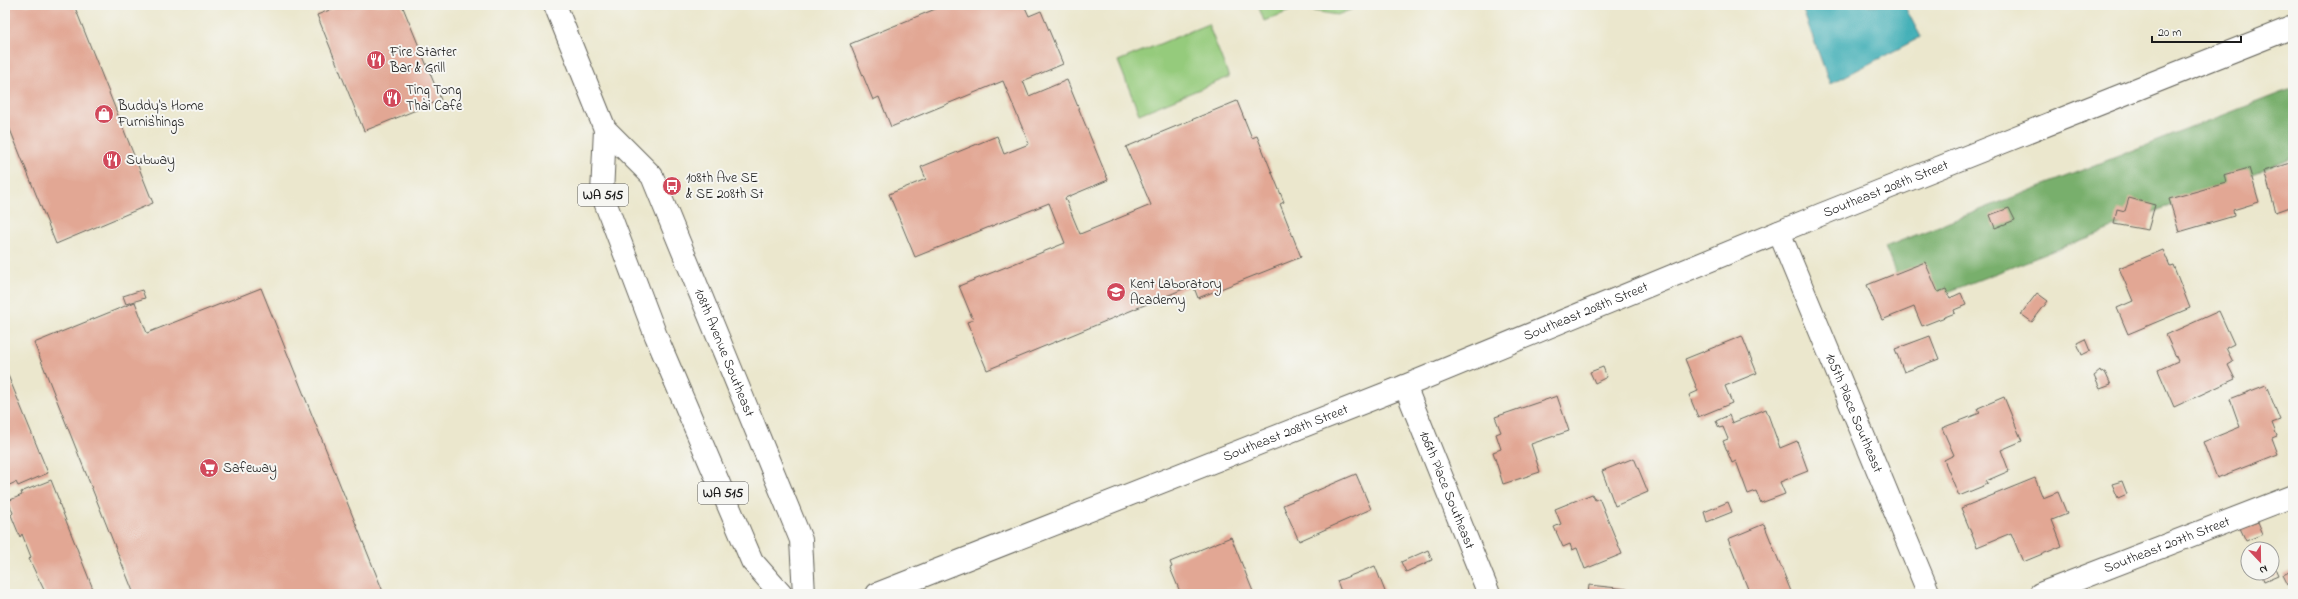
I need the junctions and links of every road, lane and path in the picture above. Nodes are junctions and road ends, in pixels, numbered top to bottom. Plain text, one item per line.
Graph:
1 (555, 5) edge
2 (2293, 27) edge
3 (605, 129) junction
4 (1779, 232) junction
5 (1405, 386) junction
6 (2293, 496) edge
7 (781, 594) edge
8 (804, 594) edge
9 (877, 594) edge
10 (1489, 594) edge
11 (1929, 594) edge
12 (2040, 594) edge

1 - 3 main road, 108th Avenue Southeast / WA 515
2 - 4 main road, Southeast 208th Street
3 - 7 main road, 108th Avenue Southeast / WA 515
3 - 8 main road, 108th Avenue Southeast / WA 515
4 - 5 main road, Southeast 208th Street
4 - 11 main road, 105th Place Southeast
5 - 9 main road, Southeast 208th Street
5 - 10 main road, 106th Place Southeast
6 - 12 main road, Southeast 207th Street

